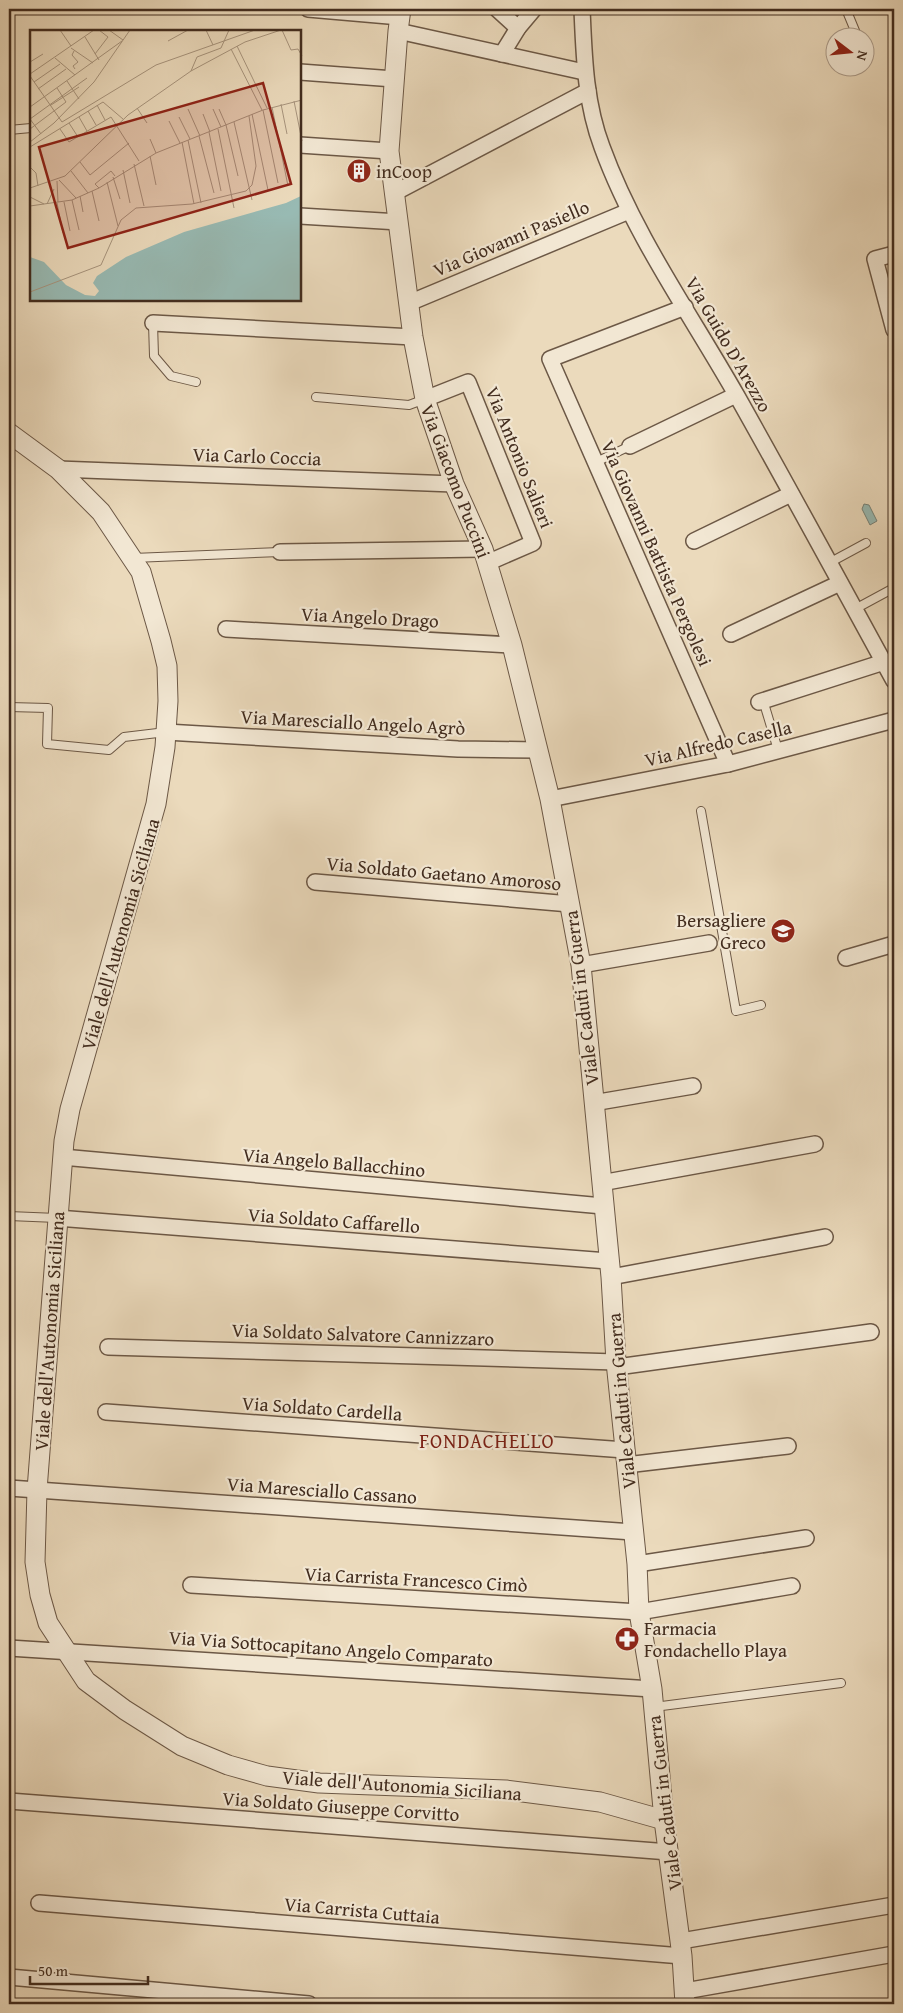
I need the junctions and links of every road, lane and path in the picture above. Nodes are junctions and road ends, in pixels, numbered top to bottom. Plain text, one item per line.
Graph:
1 (308, 9) edge
2 (497, 9) edge
3 (534, 9) edge
4 (582, 9) edge
5 (846, 9) edge
6 (400, 19) edge
7 (518, 28) junction
8 (854, 28) edge
9 (502, 54) junction
10 (301, 72) edge
11 (584, 72) junction
12 (394, 79) junction
13 (588, 91) junction
14 (30, 128) edge
15 (9, 130) edge
16 (301, 145) edge
17 (389, 151) junction
18 (396, 192) junction
19 (629, 211) junction
20 (301, 216) edge
21 (399, 222) junction
22 (894, 254) edge
23 (409, 303) junction
24 (685, 307) junction
25 (153, 323) joint
26 (894, 330) edge
27 (413, 337) junction
28 (196, 382) dead end
29 (736, 395) junction
30 (316, 397) dead end
31 (425, 399) junction
32 (9, 433) edge
33 (630, 446) joint
34 (596, 462) junction
35 (58, 469) junction
36 (454, 484) junction
37 (791, 494) junction
38 (694, 541) dead end
39 (866, 543) dead end
40 (280, 552) joint
41 (485, 556) junction
42 (132, 558) junction
43 (829, 564) junction
44 (840, 583) junction
45 (892, 589) dead end
46 (855, 610) junction
47 (226, 629) dead end
48 (730, 634) dead end
49 (512, 644) junction
50 (888, 661) edge
51 (894, 681) edge
52 (761, 701) joint
53 (9, 707) edge
54 (894, 720) edge
55 (166, 732) junction
56 (538, 750) junction
57 (778, 750) junction
58 (728, 764) junction
59 (550, 799) junction
60 (701, 811) dead end
61 (315, 882) dead end
62 (570, 904) junction
63 (724, 940) junction
64 (708, 943) joint
65 (894, 944) edge
66 (846, 958) dead end
67 (581, 965) junction
68 (761, 1005) dead end
69 (693, 1086) dead end
70 (593, 1103) junction
71 (815, 1144) dead end
72 (62, 1157) junction
73 (600, 1183) junction
74 (603, 1206) junction
75 (9, 1216) edge
76 (57, 1218) junction
77 (825, 1237) dead end
78 (609, 1269) junction
79 (871, 1332) dead end
80 (108, 1347) dead end
81 (616, 1365) junction
82 (106, 1412) dead end
83 (788, 1446) dead end
84 (626, 1457) junction
85 (9, 1488) edge
86 (37, 1490) junction
87 (633, 1532) junction
88 (806, 1538) dead end
89 (637, 1564) junction
90 (191, 1585) dead end
91 (792, 1586) dead end
92 (639, 1612) junction
93 (9, 1648) edge
94 (65, 1651) junction
95 (841, 1682) dead end
96 (652, 1698) junction
97 (9, 1801) edge
98 (664, 1820) junction
99 (669, 1852) junction
100 (39, 1903) dead end
101 (894, 1905) edge
102 (682, 1949) junction
103 (894, 1954) edge
104 (9, 1977) edge
105 (685, 1998) edge
106 (309, 2004) edge

1 - 6 street
2 - 7 street
3 - 7 street
4 - 11 street, Via Guido D'Arezzo
5 - 8 lane
6 - 9 street
6 - 12 street, Via Giacomo Puccini
7 - 9 street
9 - 11 street
10 - 12 street
11 - 13 street, Via Guido D'Arezzo
12 - 17 street, Via Giacomo Puccini
13 - 18 street
13 - 19 street, Via Guido D'Arezzo
14 - 15 lane
16 - 17 street
17 - 18 street, Via Giacomo Puccini
18 - 21 street, Via Giacomo Puccini
19 - 23 street, Via Giovanni Pasiello
19 - 24 street, Via Guido D'Arezzo
20 - 21 street
21 - 23 street, Via Giacomo Puccini
22 - 26 street
23 - 27 street, Via Giacomo Puccini
24 - 29 street, Via Guido D'Arezzo
24 - 34 street, Via Giovanni Battista Pergolesi
25 - 27 street
25 - 28 lane
27 - 31 street, Via Giacomo Puccini
29 - 33 street
29 - 37 street, Via Guido D'Arezzo
30 - 31 lane
31 - 36 street, Via Giacomo Puccini
31 - 41 street, Via Antonio Salieri
32 - 35 street, Viale dell'Autonomia Siciliana
33 - 34 lane
34 - 58 street, Via Giovanni Battista Pergolesi
35 - 36 street, Via Carlo Coccia
35 - 42 street, Viale dell'Autonomia Siciliana
36 - 41 street, Via Giacomo Puccini
37 - 38 street
37 - 43 street, Via Guido D'Arezzo
39 - 43 lane
40 - 41 street
40 - 42 lane
41 - 49 street, Via Giacomo Puccini
42 - 55 street, Viale dell'Autonomia Siciliana
43 - 44 street, Via Guido D'Arezzo
44 - 46 street, Via Guido D'Arezzo
44 - 48 street
45 - 46 lane
46 - 50 street, Via Guido D'Arezzo
47 - 49 street, Via Angelo Drago
49 - 56 street, Via Giacomo Puccini
50 - 51 street, Via Guido D'Arezzo
50 - 52 street
52 - 57 lane
53 - 55 lane
54 - 57 street, Via Alfredo Casella
55 - 56 street, Via Maresciallo Angelo Agrò
55 - 72 street, Viale dell'Autonomia Siciliana
56 - 59 street, Via Giacomo Puccini
57 - 58 street, Via Alfredo Casella
58 - 59 street, Via Alfredo Casella
59 - 62 street, Viale Caduti in Guerra
60 - 63 lane
61 - 62 street, Via Soldato Gaetano Amoroso
62 - 67 street, Viale Caduti in Guerra
63 - 64 lane
63 - 68 lane
64 - 67 street
65 - 66 street
67 - 70 street, Viale Caduti in Guerra
69 - 70 street
70 - 73 street, Viale Caduti in Guerra
71 - 73 street
72 - 74 street, Via Angelo Ballacchino
72 - 76 street, Viale dell'Autonomia Siciliana
73 - 74 street, Viale Caduti in Guerra
74 - 78 street, Viale Caduti in Guerra
75 - 76 lane
76 - 78 street, Via Soldato Caffarello
76 - 86 street, Viale dell'Autonomia Siciliana
77 - 78 street, Via Soldato Caffarello
78 - 81 street, Viale Caduti in Guerra
79 - 81 street, Via Soldato Salvatore Cannizzaro
80 - 81 street, Via Soldato Salvatore Cannizzaro
81 - 84 street, Viale Caduti in Guerra
82 - 84 street, Via Soldato Cardella
83 - 84 street, Via Soldato Cardella
84 - 87 street, Viale Caduti in Guerra
85 - 86 street, Via Maresciallo Cassano
86 - 87 street, Via Maresciallo Cassano
86 - 94 street, Viale dell'Autonomia Siciliana
87 - 89 street, Viale Caduti in Guerra
88 - 89 street
89 - 92 street, Viale Caduti in Guerra
90 - 92 street, Via Carrista Francesco Cimò
91 - 92 street, Via Carrista Francesco Cimò
92 - 96 street, Viale Caduti in Guerra
93 - 94 street, Via Via Sottocapitano Angelo Comparato
94 - 96 street, Via Via Sottocapitano Angelo Comparato
94 - 98 street, Viale dell'Autonomia Siciliana
95 - 96 lane
96 - 98 street, Viale Caduti in Guerra
97 - 99 street, Via Soldato Giuseppe Corvitto
98 - 99 street, Viale Caduti in Guerra
99 - 102 street, Viale Caduti in Guerra
100 - 102 street, Via Carrista Cuttaia
101 - 102 street, Via Carrista Cuttaia
102 - 105 street, Viale Caduti in Guerra
103 - 105 street
104 - 106 street

